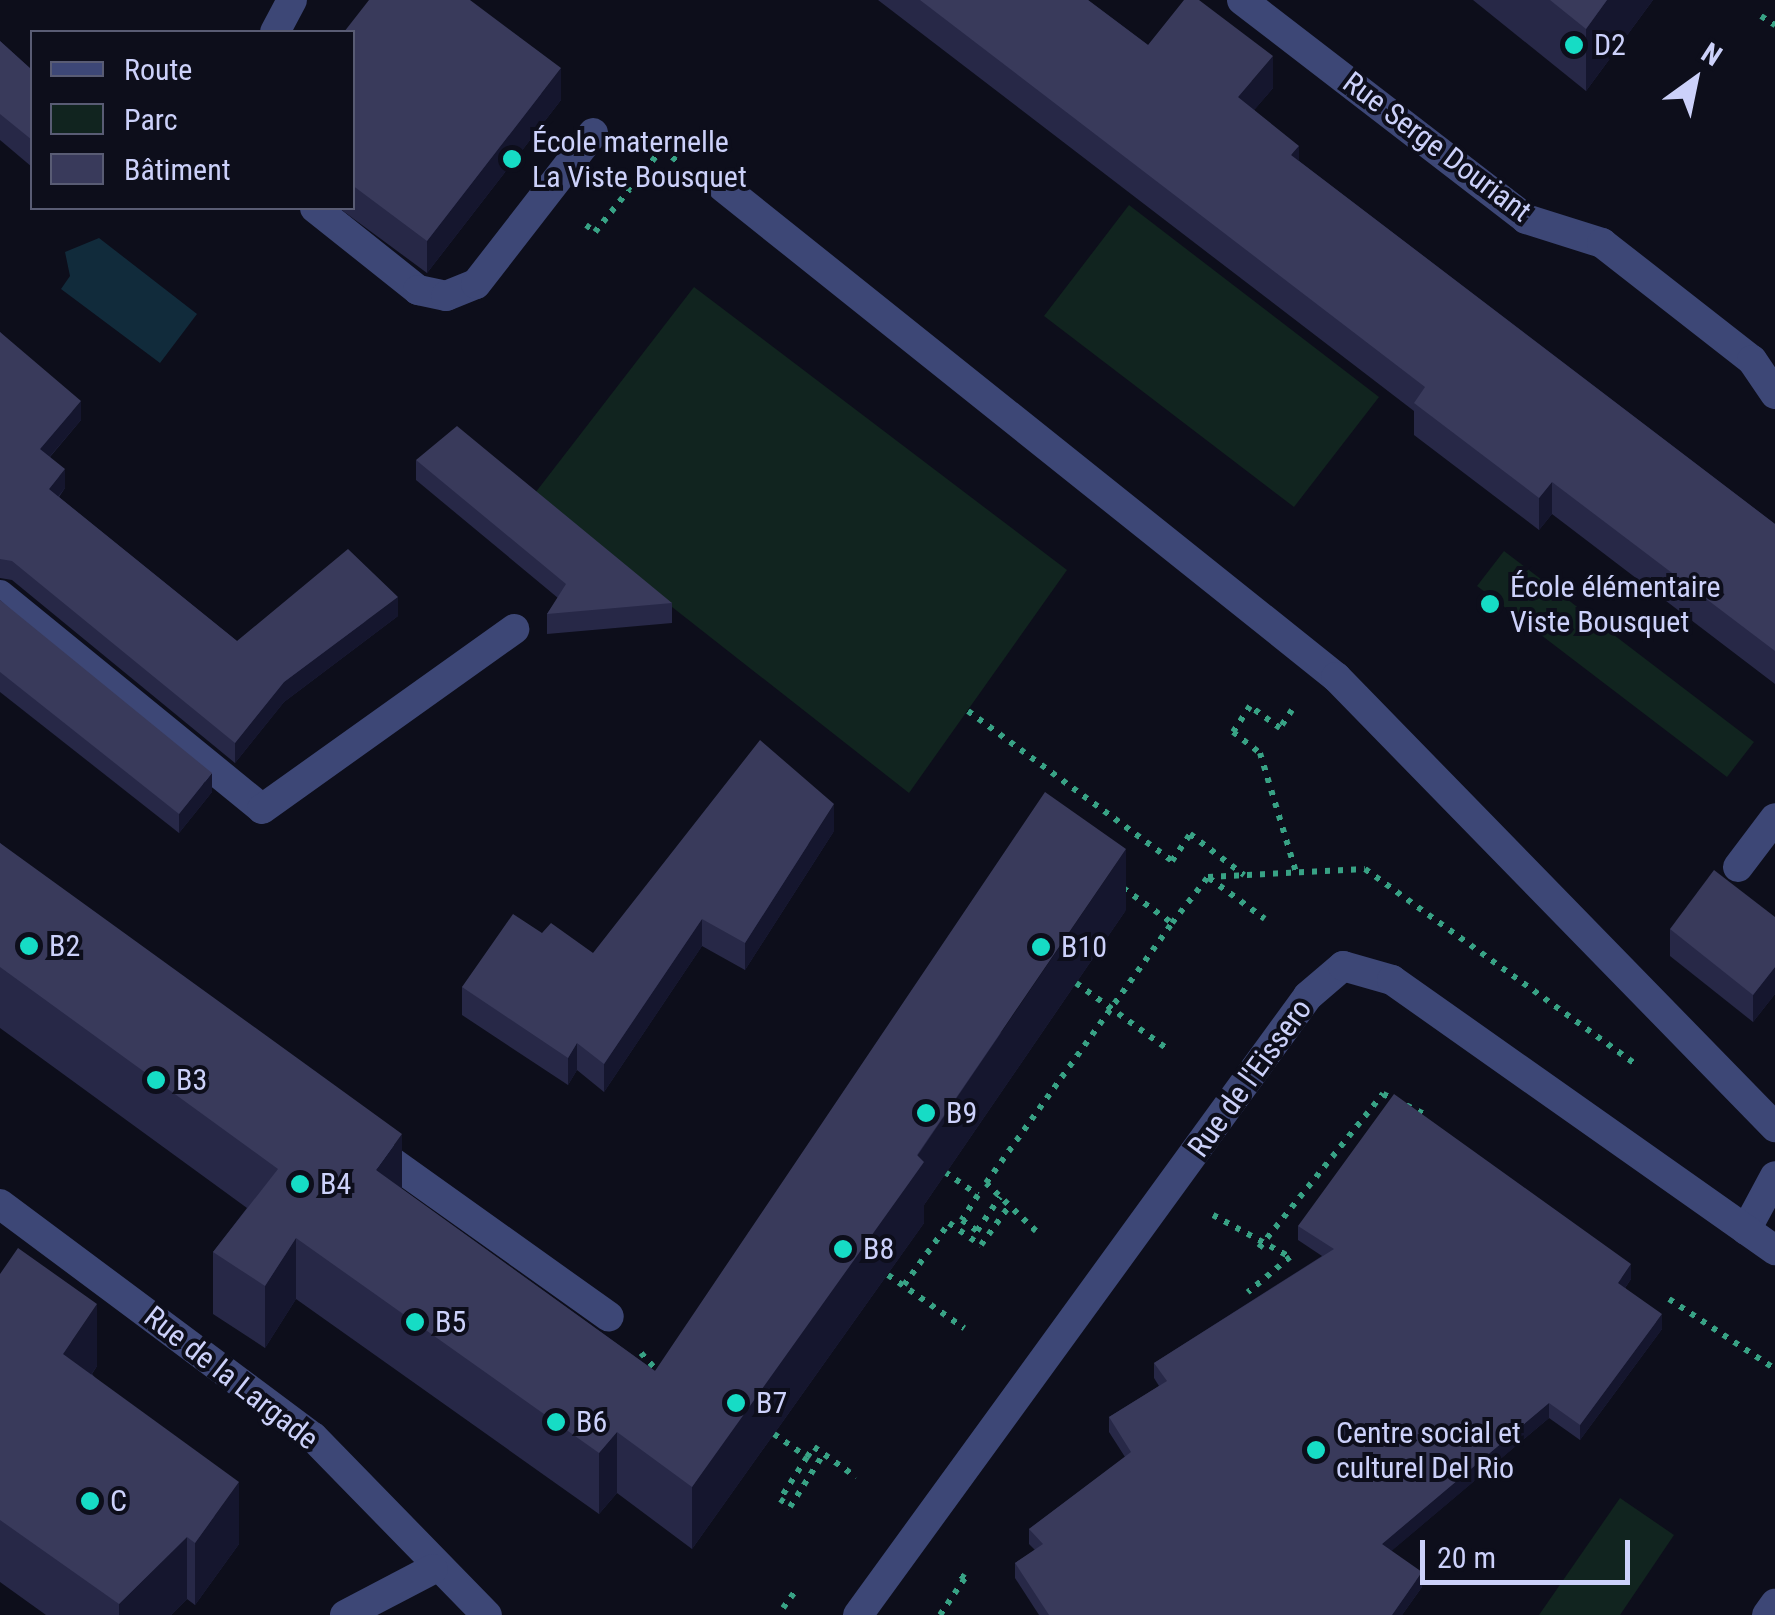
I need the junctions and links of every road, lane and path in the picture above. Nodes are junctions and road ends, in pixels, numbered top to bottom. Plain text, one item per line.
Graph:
1 (292, 0) edge
2 (1242, 0) edge
3 (1761, 16) dead end
4 (1775, 25) edge
5 (276, 30) edge
6 (593, 134) dead end
7 (681, 164) dead end
8 (722, 187) dead end
9 (318, 210) edge
10 (595, 232) dead end
11 (1775, 394) edge
12 (0, 594) edge
13 (514, 629) dead end
14 (1298, 701) dead end
15 (968, 711) dead end
16 (1775, 818) edge
17 (1738, 868) dead end
18 (1296, 872) junction
19 (1245, 876) junction
20 (1208, 877) junction
21 (1112, 880) edge
22 (1265, 919) dead end
23 (1172, 923) junction
24 (1076, 982) edge
25 (1112, 1008) junction
26 (1169, 1050) dead end
27 (1642, 1068) dead end
28 (1426, 1115) edge
29 (336, 1122) edge
30 (1775, 1126) edge
31 (946, 1172) edge
32 (1775, 1176) edge
33 (986, 1183) junction
34 (978, 1195) junction
35 (1000, 1196) junction
36 (0, 1204) edge
37 (1010, 1206) junction
38 (1746, 1230) junction
39 (1036, 1231) dead end
40 (1775, 1250) edge
41 (888, 1274) edge
42 (904, 1285) junction
43 (1248, 1292) dead end
44 (1669, 1299) dead end
45 (609, 1318) dead end
46 (964, 1328) dead end
47 (1775, 1369) edge
48 (774, 1434) edge
49 (824, 1453) junction
50 (807, 1457) junction
51 (856, 1476) dead end
52 (433, 1569) junction
53 (954, 1571) dead end
54 (794, 1593) dead end
55 (1775, 1604) edge
56 (783, 1608) dead end
57 (345, 1615) edge
58 (487, 1615) edge
59 (858, 1615) edge
60 (940, 1615) edge
61 (1768, 1615) edge

1 - 5 street
2 - 11 street, Rue Serge Douriant
3 - 4 path
6 - 9 street
7 - 10 path
8 - 30 street
12 - 13 street
14 - 18 path
15 - 19 path
16 - 17 street
18 - 19 path
18 - 27 path
19 - 20 path
20 - 22 path
20 - 23 path
21 - 23 path
23 - 25 path
24 - 25 path
25 - 26 path
25 - 33 path
28 - 43 path
29 - 45 street
31 - 34 path
32 - 38 street
33 - 34 path
33 - 35 path
34 - 35 path
35 - 37 path
36 - 52 street, Rue de la Largade
37 - 39 path
37 - 42 path
38 - 40 street, Rue de l'Eissero
38 - 59 street, Rue de l'Eissero
41 - 42 path
42 - 46 path
44 - 47 path
48 - 50 path
49 - 50 path
49 - 50 path
49 - 51 path
52 - 57 street
52 - 58 street, Rue de la Largade
53 - 60 path
54 - 56 path
55 - 61 street

